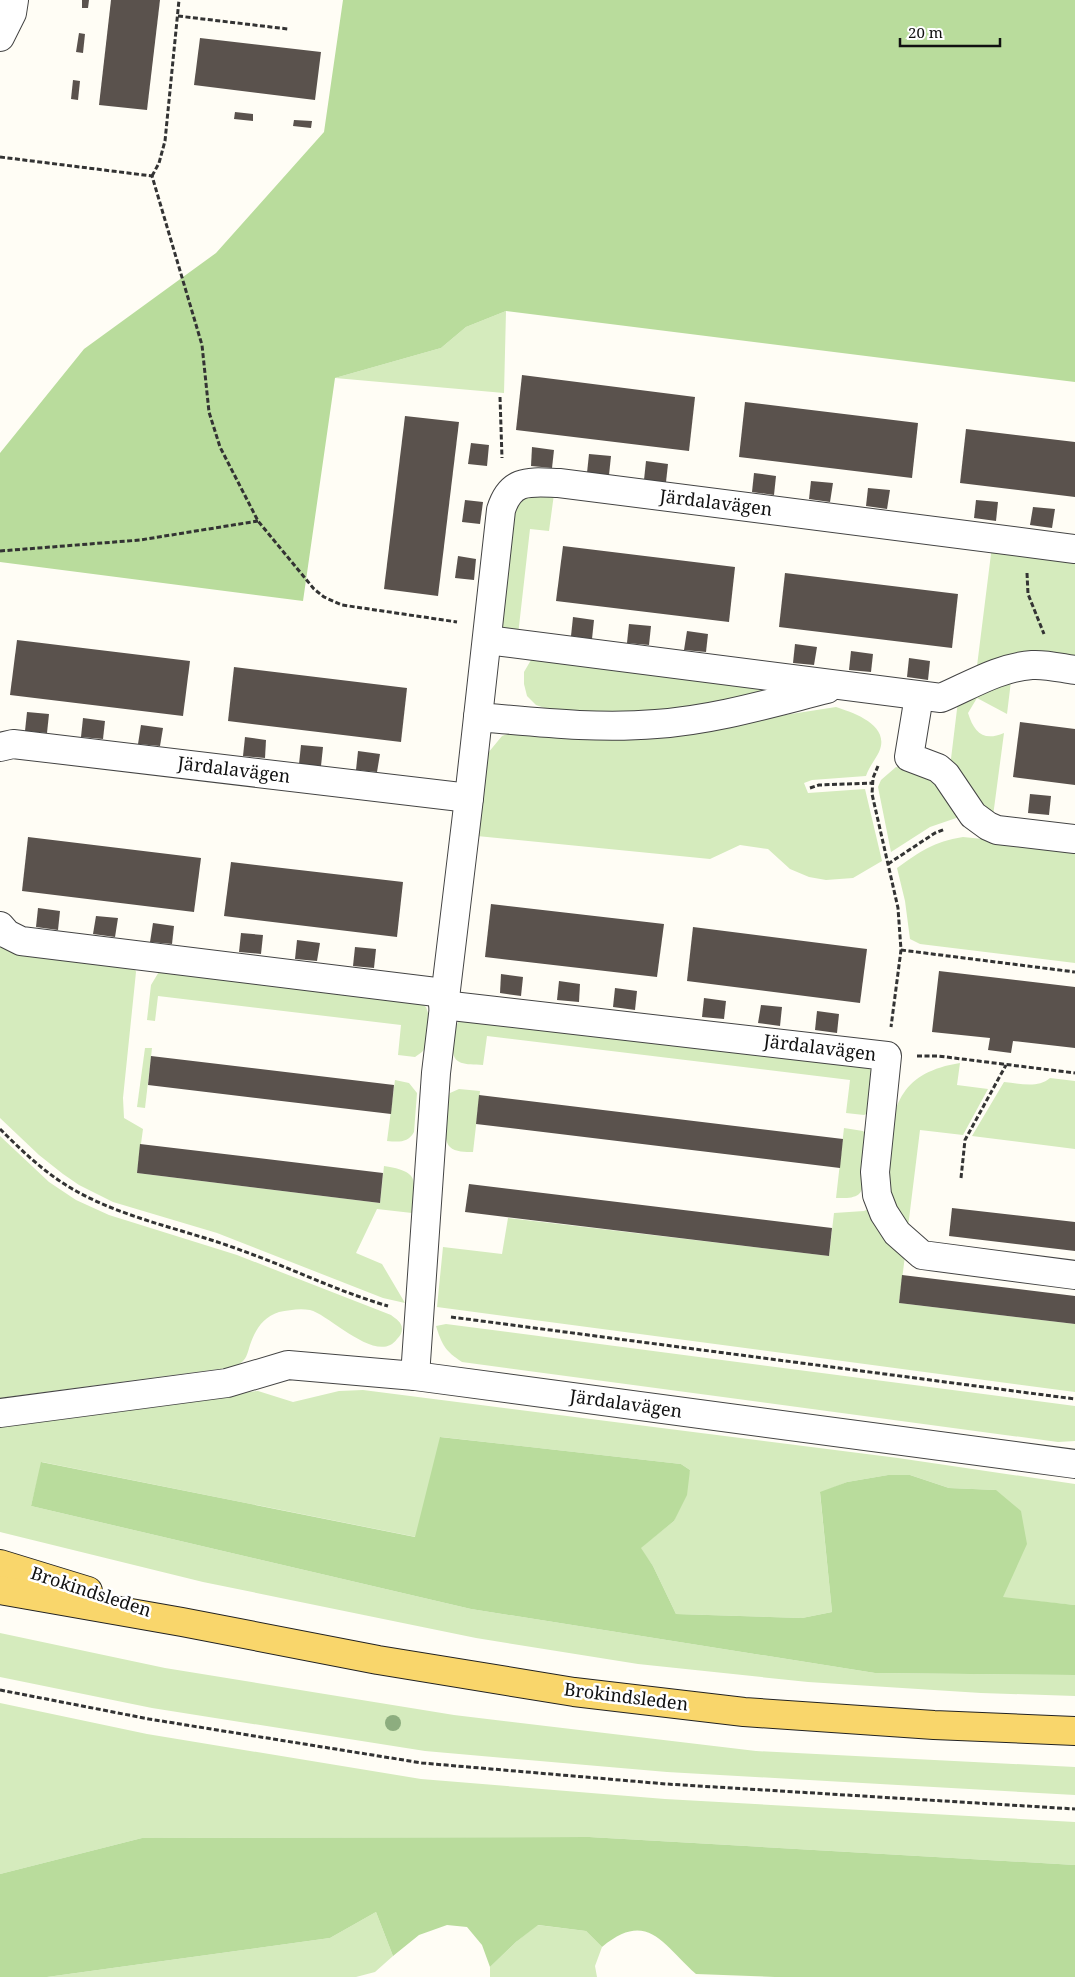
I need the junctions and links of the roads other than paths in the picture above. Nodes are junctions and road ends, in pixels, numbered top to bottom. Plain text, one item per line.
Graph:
1 (14, 0) edge
2 (0, 37) edge
3 (1075, 549) edge
4 (487, 634) junction
5 (1066, 668) edge
6 (843, 685) junction
7 (919, 696) junction
8 (478, 717) junction
9 (0, 747) edge
10 (469, 798) junction
11 (1075, 839) edge
12 (0, 926) edge
13 (444, 999) junction
14 (1075, 1275) edge
15 (415, 1376) junction
16 (0, 1413) edge
17 (1075, 1464) edge
18 (0, 1564) edge
19 (0, 1590) edge
20 (182, 1622) junction
21 (1075, 1731) edge

1 - 2 street
3 - 4 street, Järdalavägen
4 - 6 street
4 - 8 street
5 - 7 street
6 - 7 street
6 - 8 street
7 - 11 street
8 - 10 street
9 - 10 street, Järdalavägen
10 - 13 street
12 - 13 street, Järdalavägen
13 - 14 street, Järdalavägen
13 - 15 street
15 - 16 street, Järdalavägen
15 - 17 street, Järdalavägen
18 - 20 main road, Brokindsleden
19 - 20 main road, Brokindsleden
20 - 21 main road, Brokindsleden

